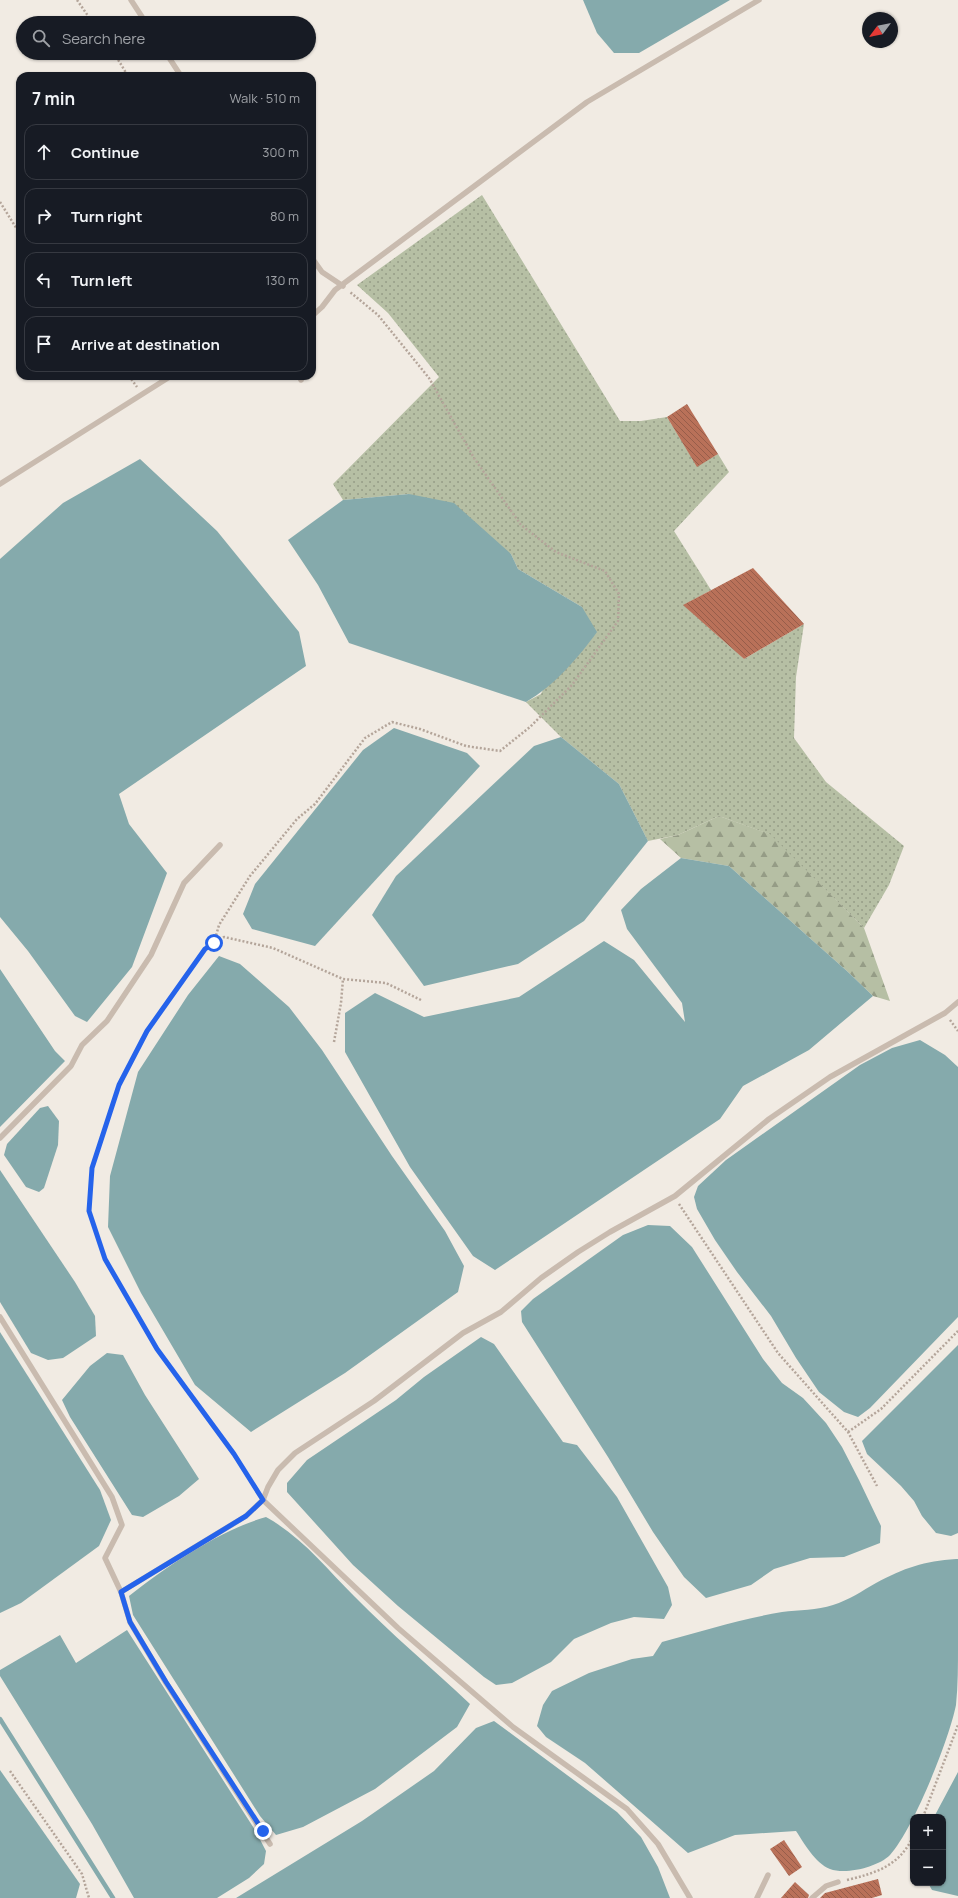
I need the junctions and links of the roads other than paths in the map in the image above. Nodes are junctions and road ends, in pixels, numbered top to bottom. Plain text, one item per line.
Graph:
1 (131, 0) edge
2 (759, 0) edge
3 (141, 16) edge
4 (171, 60) edge
5 (178, 72) edge
6 (316, 264) edge
7 (342, 286) junction
8 (316, 312) edge
9 (165, 380) edge
10 (0, 484) edge
11 (220, 844) dead end
12 (958, 1002) edge
13 (0, 1138) edge
14 (0, 1317) edge
15 (263, 1500) junction
16 (121, 1592) junction
17 (270, 1844) dead end
18 (768, 1875) dead end
19 (838, 1882) road end
20 (690, 1898) edge
21 (757, 1898) edge
22 (812, 1898) edge

1 - 3 lane
2 - 7 lane
4 - 5 lane
6 - 7 lane
7 - 8 lane
9 - 10 lane
11 - 13 lane
12 - 15 lane
14 - 16 lane
15 - 16 lane
15 - 20 lane
16 - 17 lane
18 - 21 lane
19 - 22 lane

